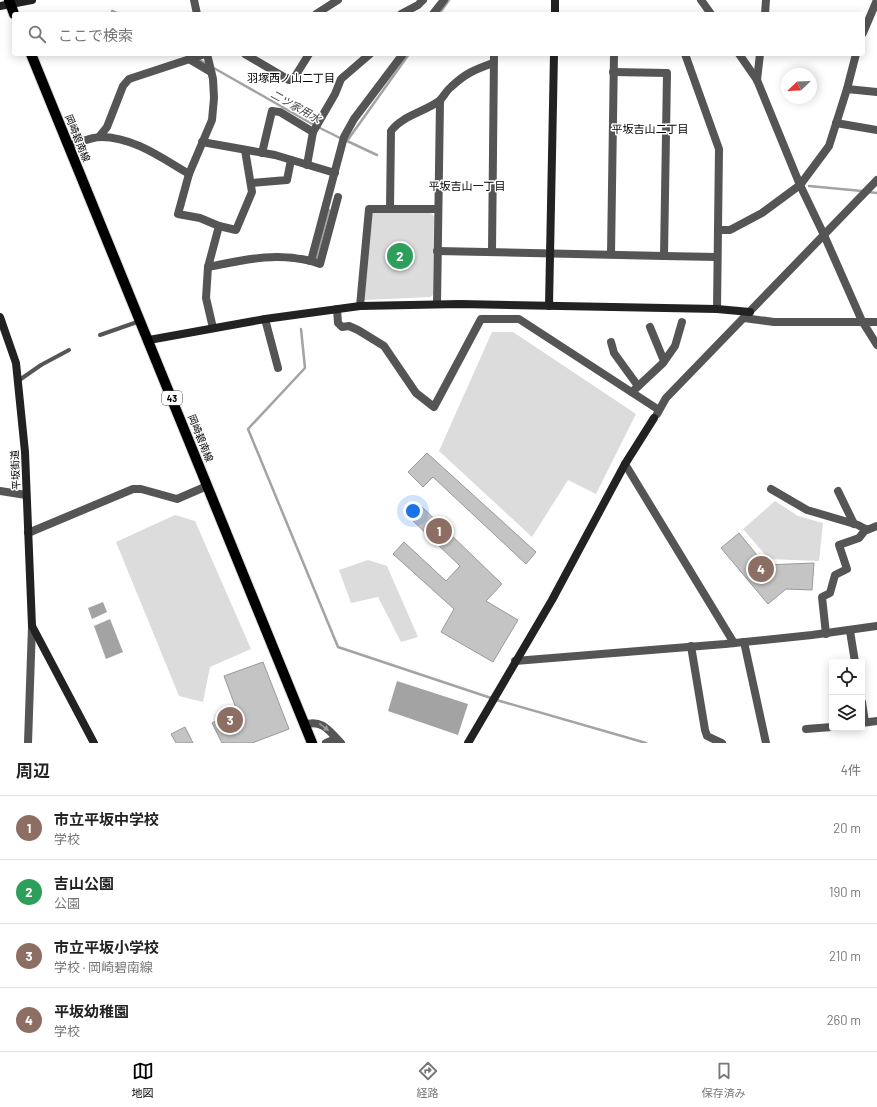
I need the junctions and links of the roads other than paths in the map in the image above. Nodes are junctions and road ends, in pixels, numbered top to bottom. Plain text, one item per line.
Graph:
1 (32, 0) edge
2 (194, 0) edge
3 (338, 0) edge
4 (423, 0) edge
5 (444, 0) edge
6 (555, 0) edge
7 (701, 0) edge
8 (766, 0) edge
9 (876, 0) edge
10 (0, 6) edge
11 (11, 6) edge
12 (197, 12) edge
13 (319, 12) edge
14 (405, 12) edge
15 (435, 12) edge
16 (555, 12) edge
17 (707, 12) edge
18 (764, 12) edge
19 (865, 28) edge
20 (32, 56) edge
21 (199, 56) edge
22 (207, 56) edge
23 (248, 56) edge
24 (308, 56) edge
25 (368, 56) edge
26 (401, 56) edge
27 (494, 56) edge
28 (554, 56) edge
29 (614, 56) edge
30 (686, 56) edge
31 (740, 56) edge
32 (760, 56) edge
33 (855, 56) edge
34 (189, 59) junction
35 (493, 63) junction
36 (211, 72) junction
37 (613, 72) junction
38 (757, 80) junction
39 (846, 89) junction
40 (877, 92) edge
41 (440, 101) junction
42 (836, 123) junction
43 (877, 130) edge
44 (313, 132) junction
45 (99, 137) junction
46 (202, 142) junction
47 (68, 146) junction
48 (245, 150) junction
49 (262, 153) junction
50 (291, 160) junction
51 (306, 165) junction
52 (335, 173) junction
53 (190, 174) junction
54 (877, 180) edge
55 (252, 183) junction
56 (800, 185) junction
57 (390, 208) junction
58 (437, 209) junction
59 (219, 226) junction
60 (718, 230) junction
61 (824, 235) junction
62 (492, 251) junction
63 (437, 252) junction
64 (551, 253) junction
65 (611, 254) junction
66 (664, 256) junction
67 (717, 256) junction
68 (208, 267) junction
69 (437, 304) junction
70 (360, 306) junction
71 (549, 306) junction
72 (337, 309) junction
73 (717, 309) junction
74 (747, 315) junction
75 (0, 317) edge
76 (264, 319) junction
77 (140, 321) junction
78 (862, 321) junction
79 (682, 322) dead end
80 (877, 322) edge
81 (650, 327) dead end
82 (212, 328) junction
83 (100, 335) dead end
84 (149, 340) junction
85 (611, 342) dead end
86 (877, 345) edge
87 (69, 350) dead end
88 (664, 361) junction
89 (278, 368) dead end
90 (18, 382) junction
91 (638, 386) junction
92 (632, 392) junction
93 (659, 410) junction
94 (625, 464) junction
95 (207, 486) junction
96 (771, 489) dead end
97 (0, 491) edge
98 (838, 491) dead end
99 (26, 495) junction
100 (854, 524) junction
101 (877, 526) edge
102 (866, 529) junction
103 (28, 533) junction
104 (32, 626) junction
105 (877, 626) edge
106 (850, 631) junction
107 (826, 634) junction
108 (744, 642) junction
109 (734, 643) junction
110 (691, 646) junction
111 (855, 659) edge
112 (515, 661) junction
113 (877, 721) edge
114 (865, 723) edge
115 (304, 724) junction
116 (829, 727) edge
117 (806, 729) dead end
118 (28, 743) edge
119 (94, 743) edge
120 (312, 743) edge
121 (326, 743) edge
122 (340, 743) edge
123 (468, 743) edge
124 (722, 743) edge
125 (766, 743) edge

1 - 11 street
2 - 12 street
3 - 13 street
4 - 14 street
5 - 15 street
6 - 16 street
7 - 17 street
8 - 18 street
9 - 19 street
10 - 11 street
20 - 47 main road, 岡崎碧南線 / 43
21 - 34 street
22 - 36 street
23 - 24 street
25 - 44 street
26 - 52 street
27 - 35 street
28 - 64 street
29 - 37 street
30 - 60 street
31 - 38 street
32 - 38 street
33 - 39 street
34 - 36 street
34 - 45 street
35 - 41 street
35 - 62 street
36 - 46 street
37 - 65 street
37 - 66 street
38 - 56 street
39 - 40 street
39 - 42 street
41 - 57 street
41 - 58 street
42 - 43 street
42 - 56 street
44 - 49 street
44 - 51 street
45 - 47 street
45 - 53 street
46 - 48 street
46 - 53 street
47 - 77 main road, 岡崎碧南線 / 43
48 - 49 street
48 - 55 street
49 - 50 street
50 - 51 street
50 - 55 street
51 - 52 street
52 - 68 street
53 - 59 street
54 - 61 street
55 - 59 street
56 - 60 street
56 - 61 street
57 - 58 street
57 - 70 street
58 - 63 street
59 - 68 street
60 - 67 street
61 - 74 street
61 - 78 street
62 - 63 street
62 - 64 street
63 - 69 street
64 - 65 street
64 - 71 street
65 - 66 street
66 - 67 street
67 - 73 street
68 - 82 street
69 - 70 street
69 - 71 street
70 - 72 street
71 - 73 street
72 - 76 street
72 - 92 street
73 - 74 street
74 - 78 street
74 - 93 street
75 - 90 street, 平坂街道
76 - 82 street
76 - 89 street
77 - 83 lane
77 - 84 main road, 岡崎碧南線 / 43
78 - 80 street
78 - 86 street
79 - 88 street
81 - 88 street
82 - 84 street
84 - 95 main road, 岡崎碧南線 / 43
85 - 91 street
87 - 90 lane
88 - 91 street
90 - 99 street, 平坂街道
91 - 92 street
92 - 93 street
93 - 94 street
94 - 109 street
94 - 112 street
95 - 103 street
95 - 115 main road, 岡崎碧南線 / 43
96 - 100 street
97 - 99 street
98 - 100 street
99 - 103 street, 平坂街道
100 - 102 street
101 - 102 street
102 - 107 street
103 - 104 street, 平坂街道
104 - 118 street
104 - 119 street
105 - 106 street
106 - 107 street
106 - 111 street
107 - 108 street
108 - 109 street
108 - 125 street
109 - 110 street
110 - 112 street
110 - 124 street
112 - 123 street
113 - 114 street
115 - 120 main road, 岡崎碧南線 / 43
115 -> 122 street
116 - 117 street
121 - 122 street

